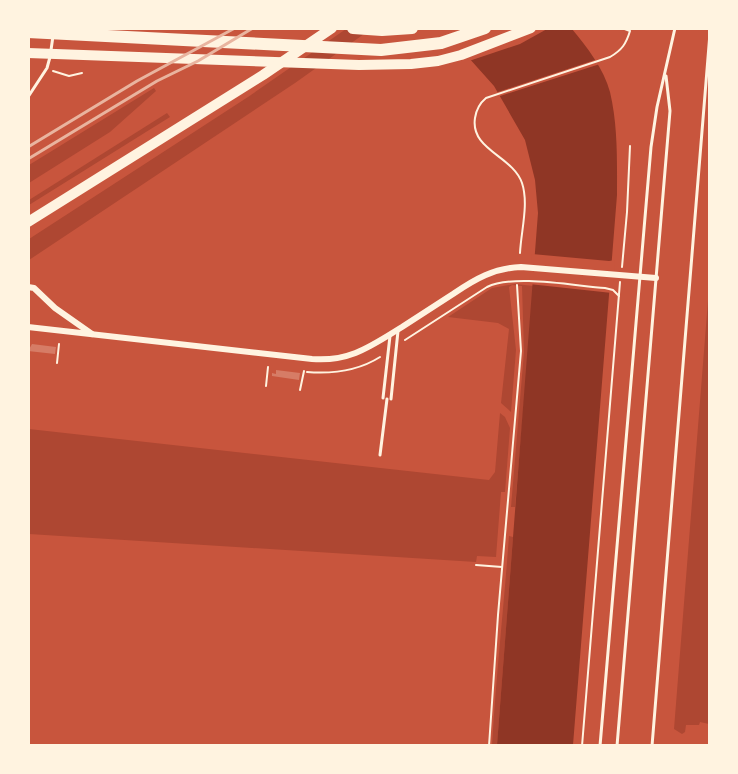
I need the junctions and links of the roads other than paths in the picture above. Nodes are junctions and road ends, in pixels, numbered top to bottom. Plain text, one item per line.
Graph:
1 (52, 28) edge
2 (332, 28) edge
3 (353, 28) edge
4 (412, 28) edge
5 (485, 28) edge
6 (531, 28) edge
7 (675, 28) edge
8 (28, 32) edge
9 (710, 33) edge
10 (28, 53) edge
11 (666, 74) junction
12 (708, 88) edge
13 (28, 97) edge
14 (28, 222) edge
15 (638, 276) junction
16 (656, 278) junction
17 (28, 286) edge
18 (28, 327) edge
19 (398, 329) junction
20 (390, 334) junction
21 (95, 336) junction
22 (387, 399) junction
23 (380, 455) dead end
24 (600, 746) edge
25 (617, 746) edge
26 (652, 746) edge

1 - 13 lane
2 - 14 highway
3 - 4 highway
5 - 8 highway
6 - 10 highway
7 - 11 lane
9 - 12 lane
11 - 15 lane
11 - 16 lane
12 - 26 lane
15 - 16 street
15 - 19 street
15 - 24 lane
16 - 25 lane
17 - 21 street
18 - 21 street
19 - 20 street
19 - 22 lane
20 - 21 street
20 - 22 lane
22 - 23 lane

